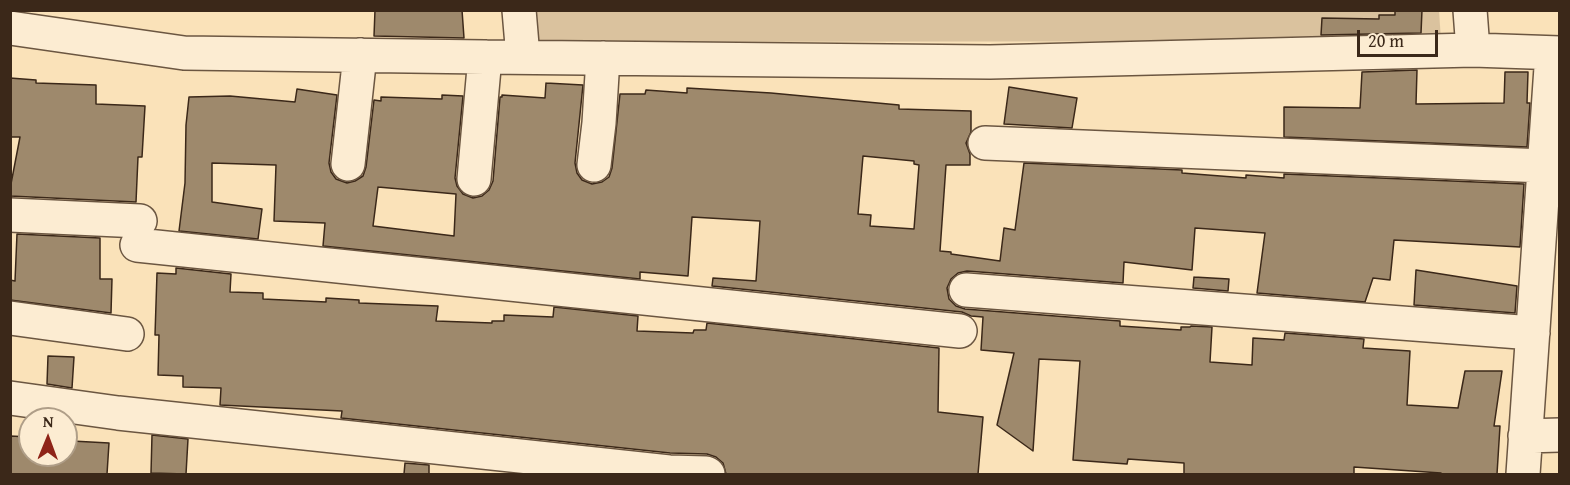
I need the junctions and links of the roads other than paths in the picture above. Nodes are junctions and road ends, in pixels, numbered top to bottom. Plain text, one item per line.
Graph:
1 (519, 10) edge
2 (1470, 10) edge
3 (84, 25) edge
4 (10, 28) edge
5 (1473, 50) junction
6 (1556, 53) edge
7 (360, 55) junction
8 (485, 57) junction
9 (524, 57) junction
10 (603, 58) junction
11 (985, 143) dead end
12 (348, 164) dead end
13 (594, 165) dead end
14 (1544, 166) junction
15 (474, 179) dead end
16 (10, 214) edge
17 (966, 290) dead end
18 (10, 318) edge
19 (960, 332) dead end
20 (1533, 333) junction
21 (127, 334) dead end
22 (10, 398) edge
23 (1560, 435) edge
24 (1525, 436) junction
25 (708, 474) edge
26 (1523, 474) edge

1 - 9 street
2 - 5 street
3 - 4 street
3 - 7 street
5 - 6 street
5 - 10 street
6 - 14 street
7 - 8 street
7 - 12 street
8 - 9 street
8 - 15 street
9 - 10 street
10 - 13 street
11 - 14 street
14 - 20 street
16 - 19 street
17 - 20 street
18 - 21 street
20 - 24 street
22 - 25 street
23 - 24 street
24 - 26 street

